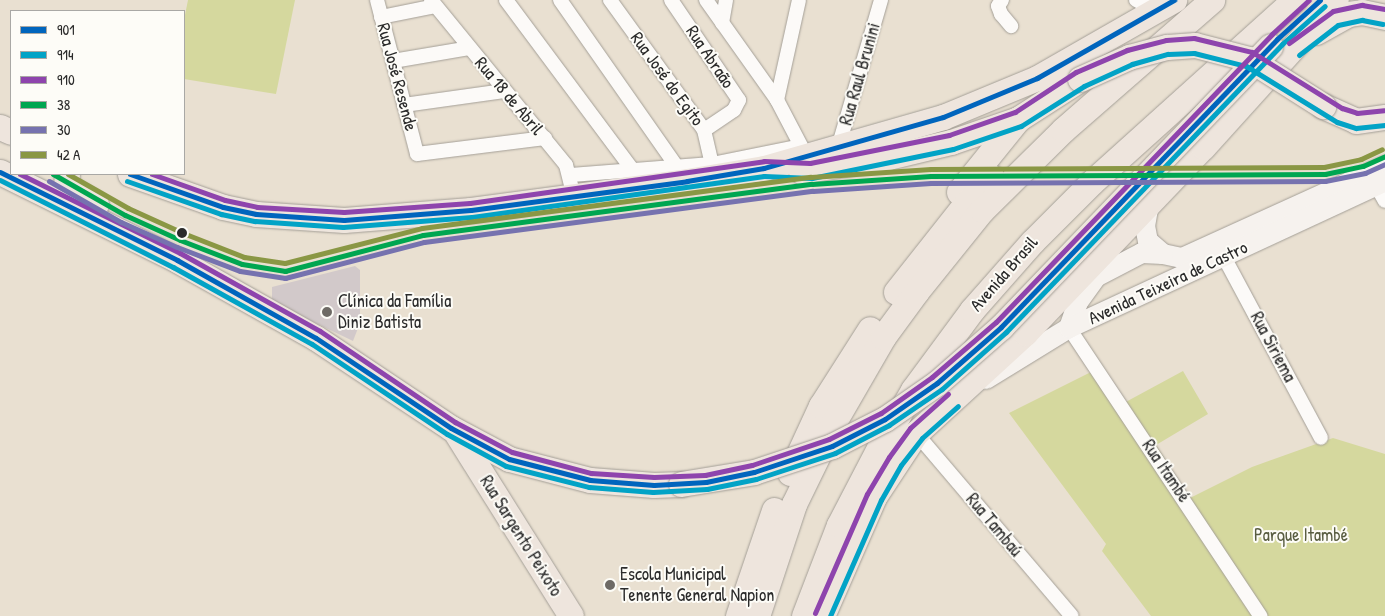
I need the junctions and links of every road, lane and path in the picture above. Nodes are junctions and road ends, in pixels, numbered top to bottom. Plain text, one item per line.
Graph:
1 (376, 0) edge
2 (506, 0) edge
3 (560, 0) edge
4 (610, 0) edge
5 (670, 0) edge
6 (706, 0) edge
7 (726, 0) edge
8 (799, 0) edge
9 (881, 0) edge
10 (1002, 0) edge
11 (1183, 0) edge
12 (1212, 0) edge
13 (1294, 0) edge
14 (1309, 0) edge
15 (1320, 0) edge
16 (1336, 0) edge
17 (433, 3) edge
18 (1150, 3) edge
19 (381, 17) junction
20 (1385, 17) edge
21 (722, 23) junction
22 (1012, 26) dead end
23 (1282, 43) junction
24 (469, 48) junction
25 (392, 61) junction
26 (504, 91) junction
27 (777, 100) junction
28 (404, 106) junction
29 (1385, 117) edge
30 (1018, 119) junction
31 (704, 130) junction
32 (545, 138) junction
33 (838, 148) junction
34 (806, 151) junction
35 (712, 164) junction
36 (1385, 166) edge
37 (764, 168) junction
38 (0, 172) edge
39 (682, 174) junction
40 (67, 175) edge
41 (130, 175) edge
42 (639, 179) junction
43 (1170, 180) junction
44 (573, 186) junction
45 (1382, 189) edge
46 (1163, 254) junction
47 (923, 255) junction
48 (1224, 256) junction
49 (1092, 281) junction
50 (236, 293) junction
51 (1107, 310) junction
52 (1069, 328) junction
53 (957, 396) junction
54 (455, 431) junction
55 (916, 433) junction
56 (1321, 438) dead end
57 (571, 616) edge
58 (738, 616) edge
59 (757, 616) edge
60 (804, 616) edge
61 (822, 616) edge
62 (1072, 616) edge
63 (1260, 616) edge

1 - 19 street, Rua José Resende
2 - 42 street
3 - 39 street
4 - 31 street, Rua José do Egito
5 - 31 street, Rua Abraão
6 - 21 street
7 - 21 street
8 - 27 street
9 - 33 street, Rua Raul Brunini
10 - 22 street
11 - 47 highway
12 - 59 highway
13 - 60 highway, Avenida Brasil
14 - 23 highway
15 - 23 highway
16 - 23 highway
17 - 19 street
17 - 24 street, Rua 18 de Abril
18 - 33 highway
19 - 25 street, Rua José Resende
20 - 23 highway
21 - 27 street
23 - 43 highway
23 - 54 highway, bridge
24 - 25 street
24 - 26 street, Rua 18 de Abril
25 - 28 street, Rua José Resende
26 - 28 street
26 - 32 street, Rua 18 de Abril
27 - 34 street
28 - 32 street, Rua José Resende
29 - 30 highway, bridge
30 - 37 highway
30 - 47 highway
31 - 35 street, Rua José do Egito
32 - 44 street, Rua 18 de Abril
33 - 34 highway
34 - 35 street
34 - 37 highway
35 - 39 street
36 - 46 street, Avenida Teixeira de Castro
37 - 39 highway
38 - 50 highway
39 - 42 highway
40 - 50 highway
41 - 44 highway
42 - 44 highway
43 - 46 street, Avenida Teixeira de Castro
43 - 53 highway
45 - 48 street, Avenida Teixeira de Castro
46 - 49 street
47 - 58 highway
48 - 51 street, Avenida Teixeira de Castro
48 - 56 street, Rua Siriema
49 - 51 street
49 - 52 street
50 - 54 highway
51 - 52 street, Avenida Teixeira de Castro
52 - 53 street, Avenida Teixeira de Castro
52 - 63 street, Rua Itambé
53 - 55 highway
54 - 57 highway, Rua Sargento Peixoto
55 - 61 highway
55 - 62 street, Rua Tambaú

